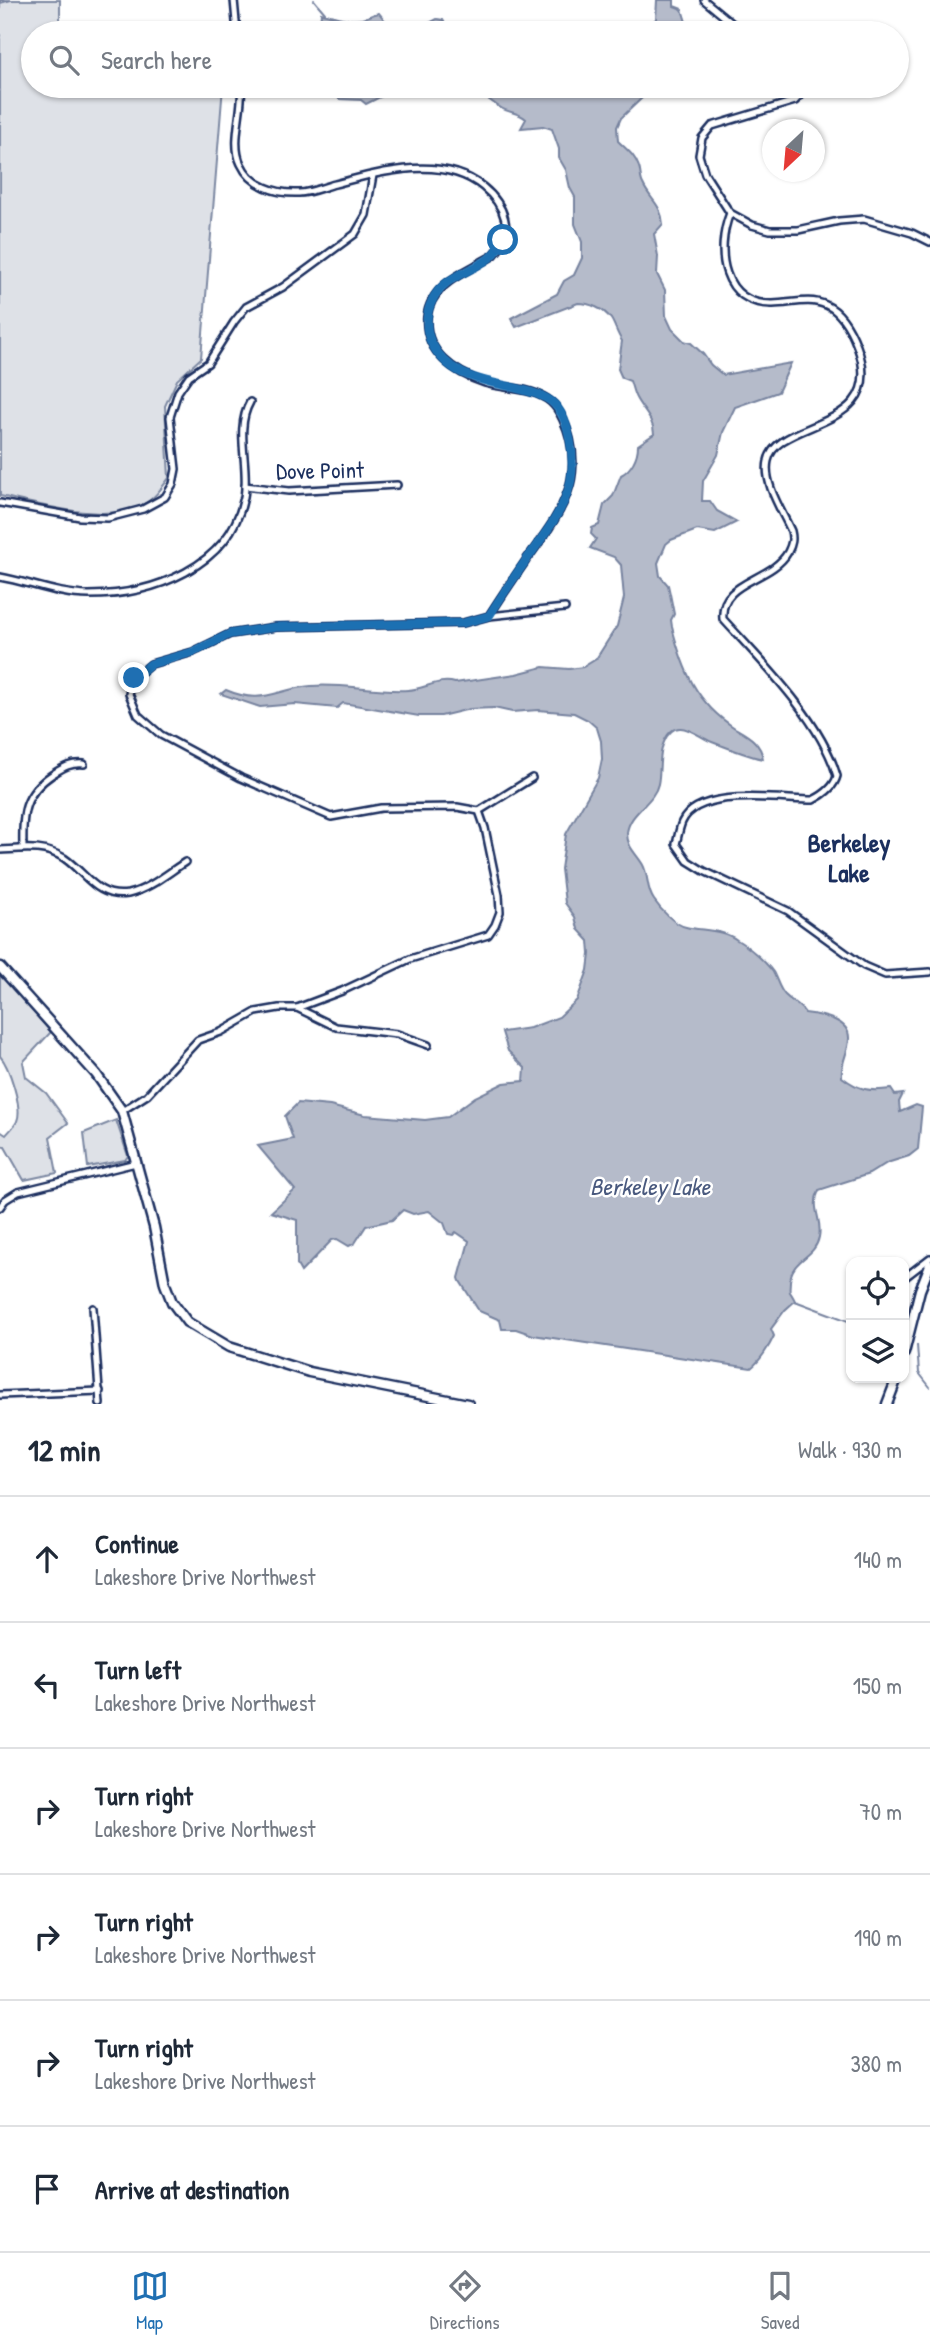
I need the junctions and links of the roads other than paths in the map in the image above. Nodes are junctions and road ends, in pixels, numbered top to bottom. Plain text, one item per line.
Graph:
1 (234, 0) edge
2 (704, 0) edge
3 (236, 21) edge
4 (729, 21) edge
5 (241, 98) edge
6 (797, 98) edge
7 (373, 175) junction
8 (730, 213) junction
9 (930, 242) edge
10 (250, 402) dead end
11 (397, 485) dead end
12 (245, 486) junction
13 (0, 503) edge
14 (2, 578) edge
15 (565, 608) dead end
16 (489, 616) junction
17 (83, 764) dead end
18 (532, 778) dead end
19 (479, 811) junction
20 (23, 847) junction
21 (0, 850) edge
22 (185, 862) dead end
23 (0, 967) edge
24 (930, 972) edge
25 (297, 1008) junction
26 (428, 1045) dead end
27 (122, 1111) junction
28 (136, 1163) junction
29 (0, 1207) edge
30 (930, 1258) edge
31 (930, 1265) edge
32 (909, 1274) edge
33 (93, 1308) dead end
34 (909, 1333) edge
35 (895, 1383) edge
36 (100, 1391) junction
37 (0, 1395) edge
38 (100, 1404) edge
39 (468, 1404) edge
40 (887, 1404) edge

1 - 3 street
2 - 4 street
5 - 7 street
6 - 8 street
7 - 13 street
7 - 16 street
8 - 9 street
8 - 24 street
10 - 12 street
11 - 12 street, Dove Point
12 - 14 street
15 - 16 street
16 - 19 street
17 - 20 street
18 - 19 street
19 - 25 street
20 - 21 street
20 - 22 street
23 - 27 street
25 - 26 street
25 - 27 street
27 - 28 street
28 - 29 street
28 - 39 street
30 - 32 street
31 - 34 street
33 - 36 street
35 - 40 street
36 - 37 street
36 - 38 street

